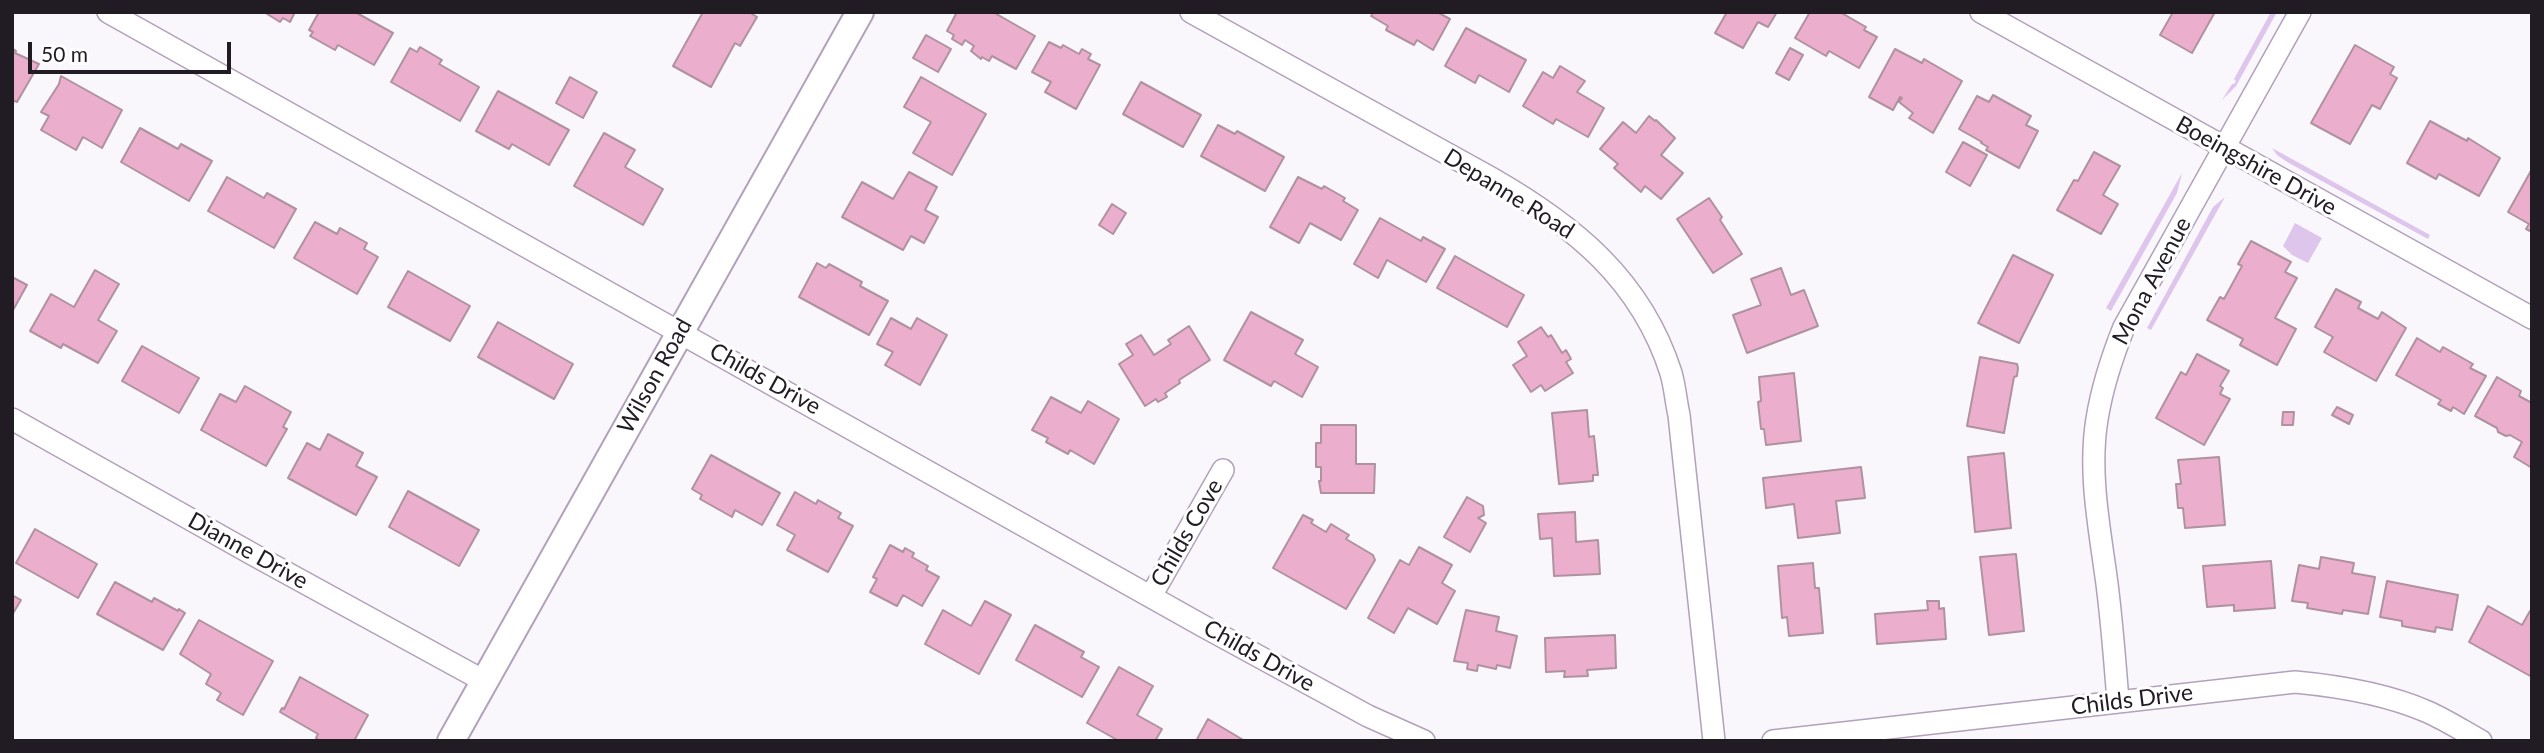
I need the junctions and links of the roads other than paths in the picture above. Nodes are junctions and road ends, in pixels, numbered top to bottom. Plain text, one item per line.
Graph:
1 (108, 12) edge
2 (860, 12) edge
3 (1191, 12) edge
4 (1980, 12) edge
5 (2300, 12) edge
6 (2224, 148) junction
7 (2532, 318) edge
8 (680, 332) junction
9 (12, 419) edge
10 (1223, 470) dead end
11 (1151, 596) junction
12 (484, 681) junction
13 (2118, 701) junction
14 (451, 741) edge
15 (1424, 741) edge
16 (1714, 741) edge
17 (1773, 741) edge
18 (2481, 741) edge

1 - 8 street, Childs Drive
2 - 8 street, Wilson Road
3 - 16 street, Depanne Road
4 - 6 street, Boeingshire Drive
5 - 6 street, Mona Avenue
6 - 7 street, Boeingshire Drive
6 - 13 street, Mona Avenue
8 - 11 street, Childs Drive
8 - 12 street, Wilson Road
9 - 12 street, Dianne Drive
10 - 11 street, Childs Cove
11 - 15 street, Childs Drive
12 - 14 street, Wilson Road
13 - 17 street, Childs Drive
13 - 18 street, Childs Drive

